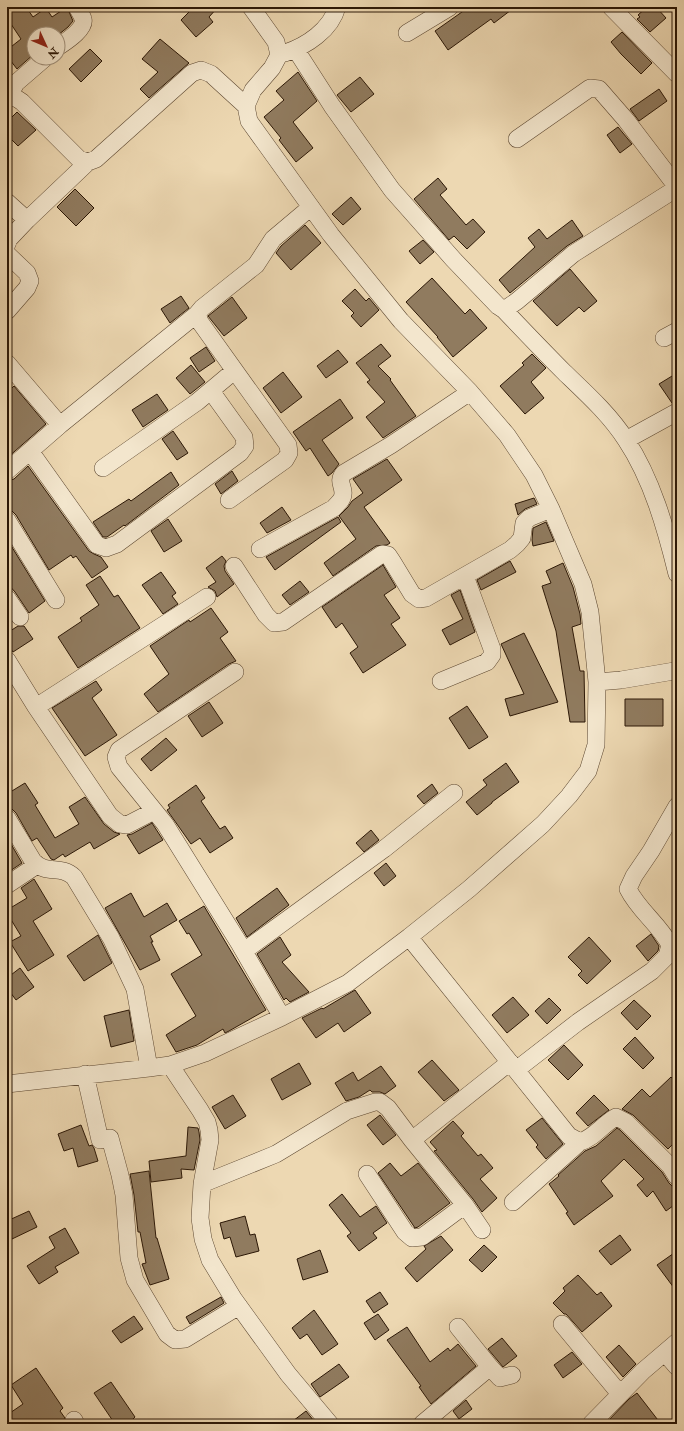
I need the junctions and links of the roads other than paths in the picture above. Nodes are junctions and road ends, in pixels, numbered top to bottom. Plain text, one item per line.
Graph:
1 (77, 7) edge
2 (251, 7) edge
3 (337, 7) edge
4 (450, 7) edge
5 (611, 7) edge
6 (407, 34) dead end
7 (66, 41) edge
8 (296, 50) junction
9 (279, 56) junction
10 (36, 66) edge
11 (677, 74) edge
12 (7, 98) edge
13 (246, 106) junction
14 (517, 139) dead end
15 (88, 162) junction
16 (677, 187) edge
17 (7, 202) edge
18 (311, 207) junction
19 (27, 220) junction
20 (7, 244) edge
21 (7, 254) edge
22 (504, 310) junction
23 (7, 311) edge
24 (197, 314) junction
25 (234, 371) junction
26 (10, 372) edge
27 (211, 391) junction
28 (470, 392) junction
29 (677, 412) edge
30 (60, 425) junction
31 (626, 440) junction
32 (30, 451) junction
33 (103, 468) dead end
34 (7, 471) edge
35 (229, 500) dead end
36 (551, 509) junction
37 (7, 520) edge
38 (260, 550) dead end
39 (234, 566) dead end
40 (677, 574) edge
41 (464, 576) junction
42 (207, 597) dead end
43 (7, 598) edge
44 (56, 600) dead end
45 (20, 617) dead end
46 (7, 660) edge
47 (235, 672) dead end
48 (677, 672) edge
49 (441, 681) dead end
50 (597, 682) junction
51 (36, 707) junction
52 (454, 794) dead end
53 (677, 806) edge
54 (154, 811) junction
55 (7, 818) edge
56 (37, 865) junction
57 (7, 885) edge
58 (410, 937) junction
59 (244, 951) junction
60 (672, 952) edge
61 (282, 1017) junction
62 (170, 1064) junction
63 (513, 1066) junction
64 (149, 1068) junction
65 (85, 1074) junction
66 (7, 1084) edge
67 (412, 1140) junction
68 (580, 1142) junction
69 (368, 1174) dead end
70 (677, 1177) edge
71 (202, 1184) junction
72 (513, 1202) dead end
73 (465, 1206) junction
74 (482, 1230) dead end
75 (239, 1306) junction
76 (562, 1324) dead end
77 (458, 1327) dead end
78 (671, 1347) edge
79 (490, 1367) junction
80 (677, 1367) edge
81 (512, 1375) dead end
82 (620, 1394) junction
83 (330, 1424) edge
84 (422, 1424) edge
85 (592, 1424) edge

1 - 7 street
2 - 9 street
3 - 8 street
4 - 6 street
5 - 11 street
8 - 9 street
8 - 22 street
9 - 13 street
10 - 12 street
12 - 15 street
13 - 15 street
13 - 18 street
14 - 16 street
15 - 19 street
16 - 22 street
17 - 19 street
18 - 24 street
18 - 28 street
19 - 20 street
21 - 23 street
22 - 31 street
24 - 25 street
24 - 30 street
25 - 27 street
25 - 35 street
26 - 30 street
27 - 32 street
27 - 33 street
28 - 36 street
28 - 38 street
29 - 31 street
30 - 32 street
31 - 40 street
32 - 34 street
36 - 41 street
36 - 50 street
37 - 44 street
39 - 41 street
41 - 49 street
42 - 51 street
43 - 45 street
46 - 51 street
47 - 54 street
48 - 50 street
50 - 58 street
51 - 54 street
52 - 59 street
53 - 60 street
54 - 59 street
55 - 56 street
56 - 57 street
56 - 64 street
58 - 61 street
58 - 63 street
59 - 61 street
60 - 63 street
61 - 62 street
62 - 64 street
62 - 71 street
63 - 67 street
63 - 68 street
64 - 65 street
65 - 66 street
65 - 75 street
67 - 71 street
67 - 73 street
68 - 70 street
68 - 72 street
69 - 73 street
71 - 75 street
73 - 74 street
75 - 83 street
76 - 82 street
77 - 79 street
78 - 80 street
78 - 82 street
79 - 81 street
79 - 84 street
82 - 85 street

